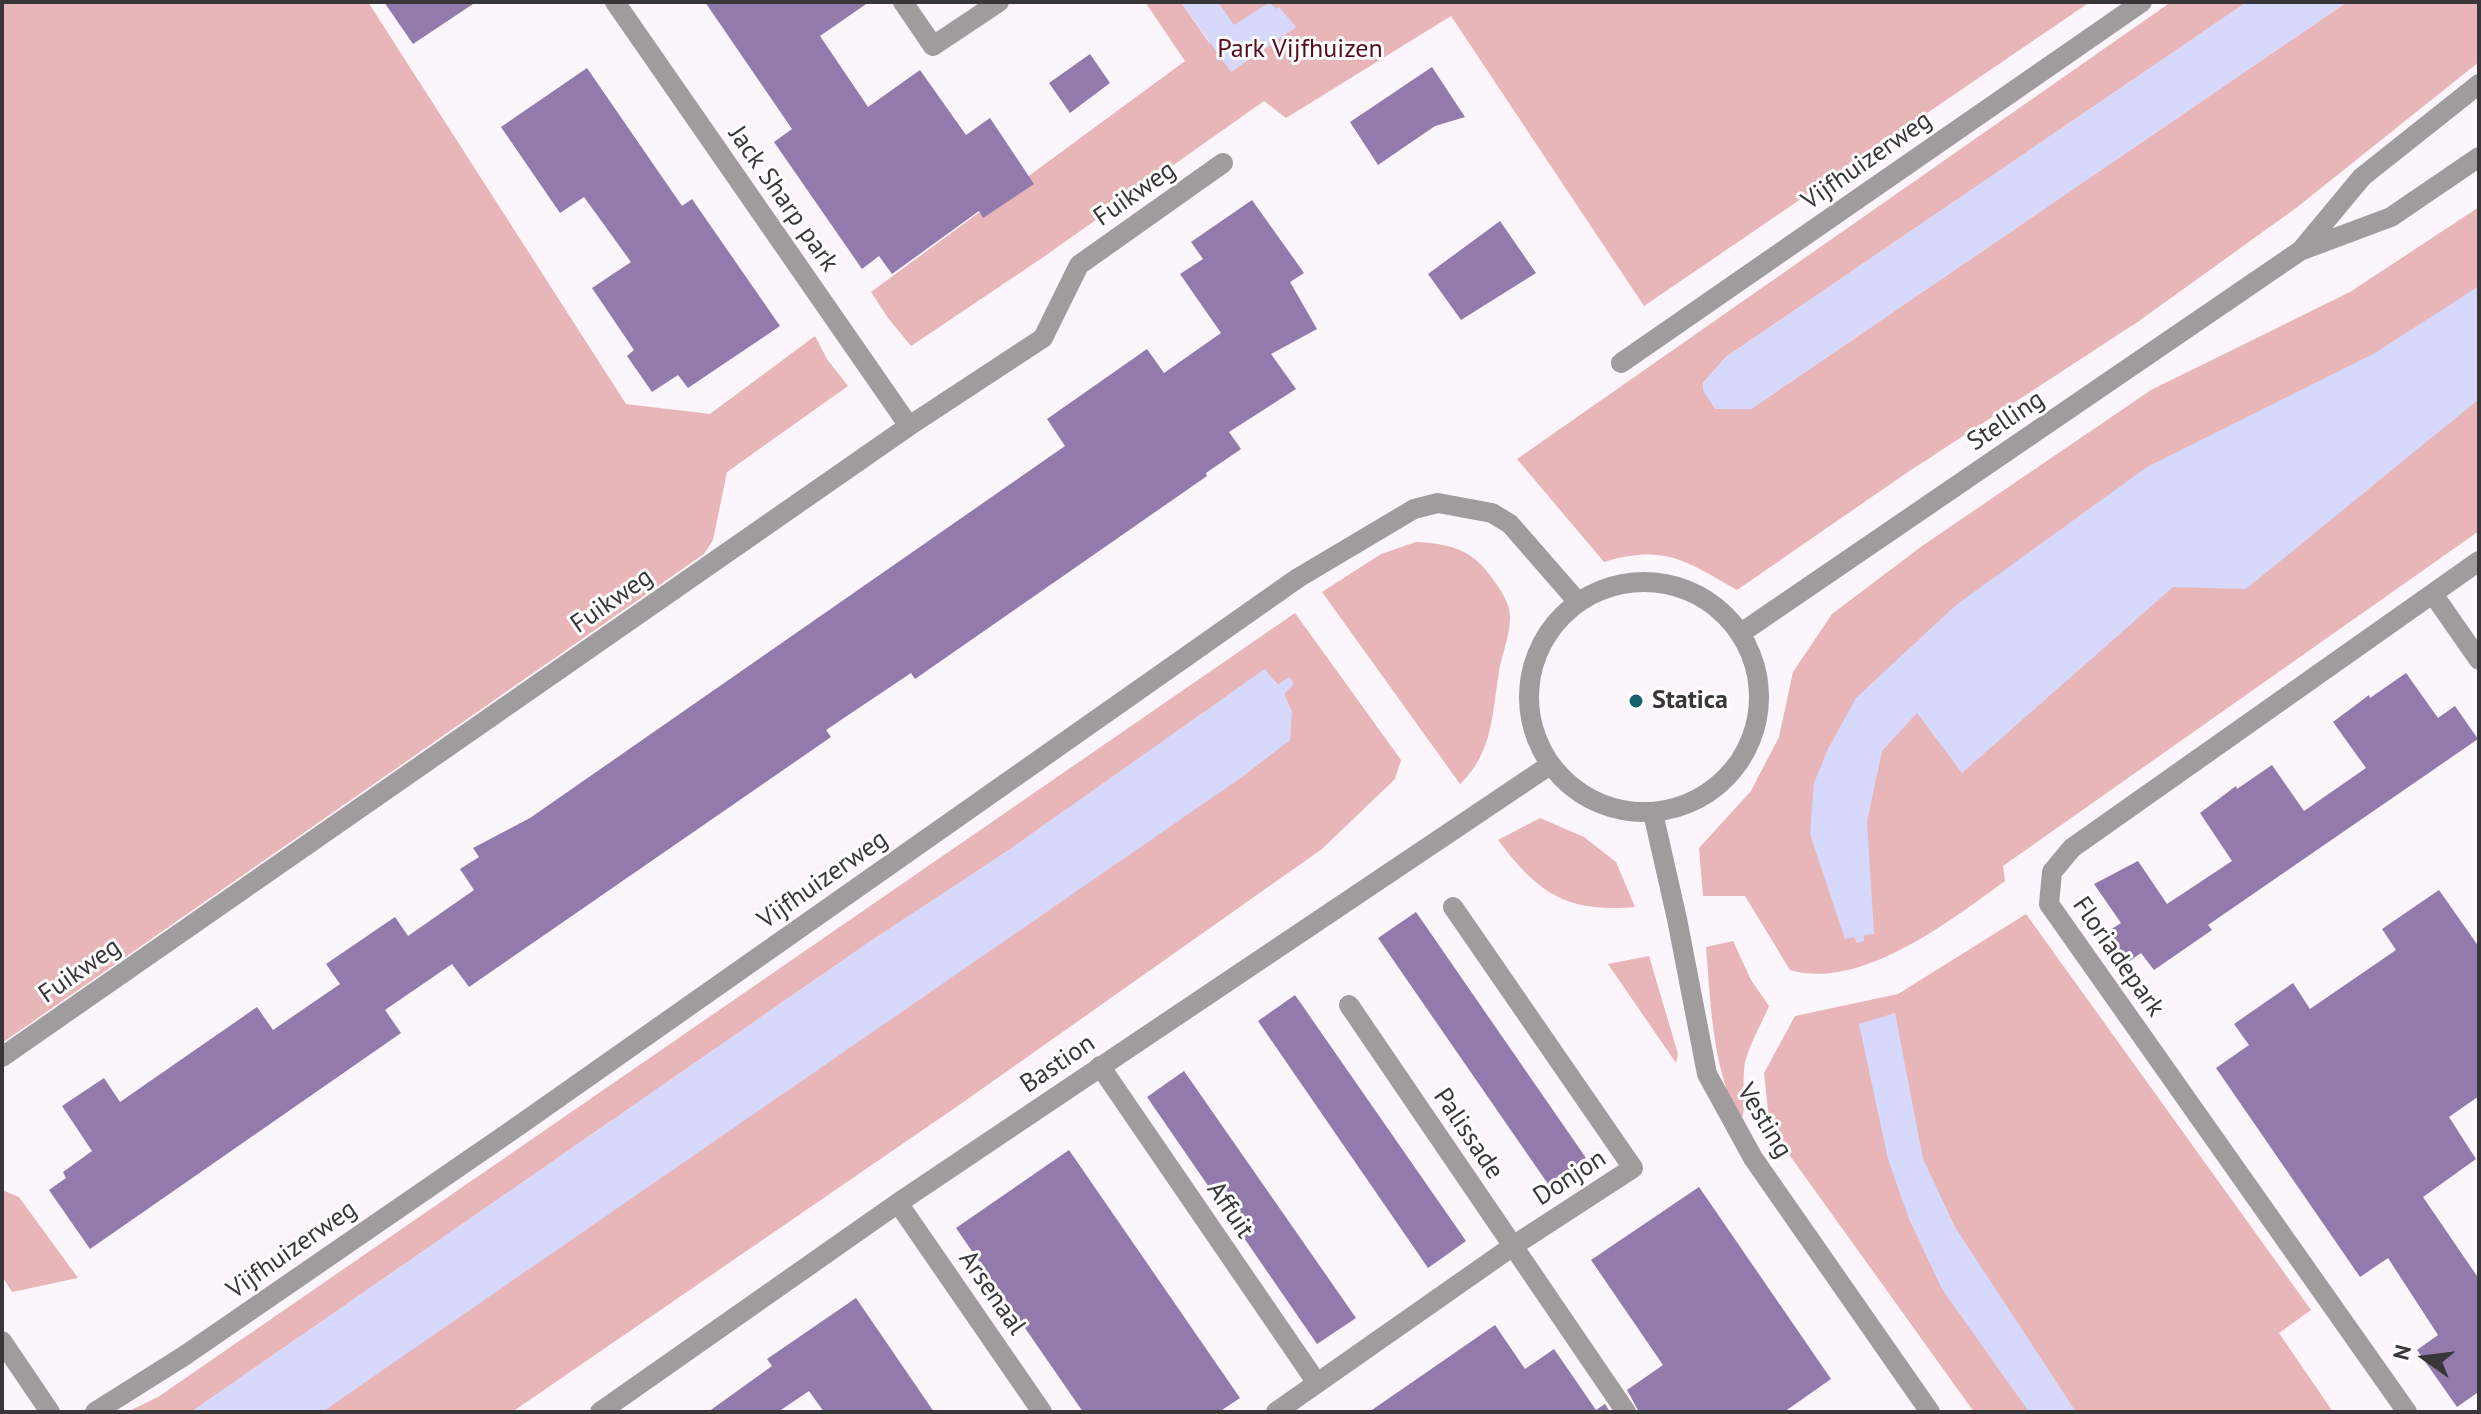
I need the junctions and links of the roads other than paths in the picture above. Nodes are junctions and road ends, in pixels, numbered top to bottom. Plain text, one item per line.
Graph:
1 (615, 2) edge
2 (903, 2) edge
3 (999, 2) edge
4 (2142, 2) edge
5 (2479, 84) edge
6 (2479, 157) edge
7 (1223, 163) dead end
8 (2300, 251) junction
9 (1621, 363) dead end
10 (909, 426) junction
11 (2479, 561) edge
12 (2433, 594) junction
13 (1578, 602) junction
14 (1741, 633) junction
15 (2479, 660) edge
16 (1550, 765) junction
17 (1653, 813) junction
18 (1453, 907) dead end
19 (1349, 1005) dead end
20 (2, 1057) edge
21 (1100, 1066) junction
22 (898, 1203) junction
23 (1513, 1246) junction
24 (2, 1341) edge
25 (1317, 1383) junction
26 (50, 1412) edge
27 (95, 1412) edge
28 (600, 1412) edge
29 (1042, 1412) edge
30 (1276, 1412) edge
31 (1626, 1412) edge
32 (1930, 1412) edge
33 (2407, 1412) edge

1 - 10 street, Jack Sharp park
2 - 3 street
4 - 9 street, Vijfhuizerweg
5 - 8 street, Stelling
6 - 8 street, Stelling
7 - 10 street, Fuikweg
8 - 14 street, Stelling
10 - 20 street, Fuikweg
11 - 12 street, Floriadepark
12 - 15 street
12 - 33 street, Floriadepark
13 - 14 street
13 - 16 street
13 - 27 street, Vijfhuizerweg
14 - 17 street
16 - 17 street
16 - 21 street, Bastion
17 - 32 street, Vesting
18 - 23 street, Donjon
19 - 23 street, Palissade
21 - 22 street, Bastion
21 - 25 street, Affuit
22 - 28 street, Bastion
22 - 29 street, Arsenaal
23 - 25 street, Donjon
23 - 31 street, Palissade
24 - 26 street
25 - 30 street, Donjon

